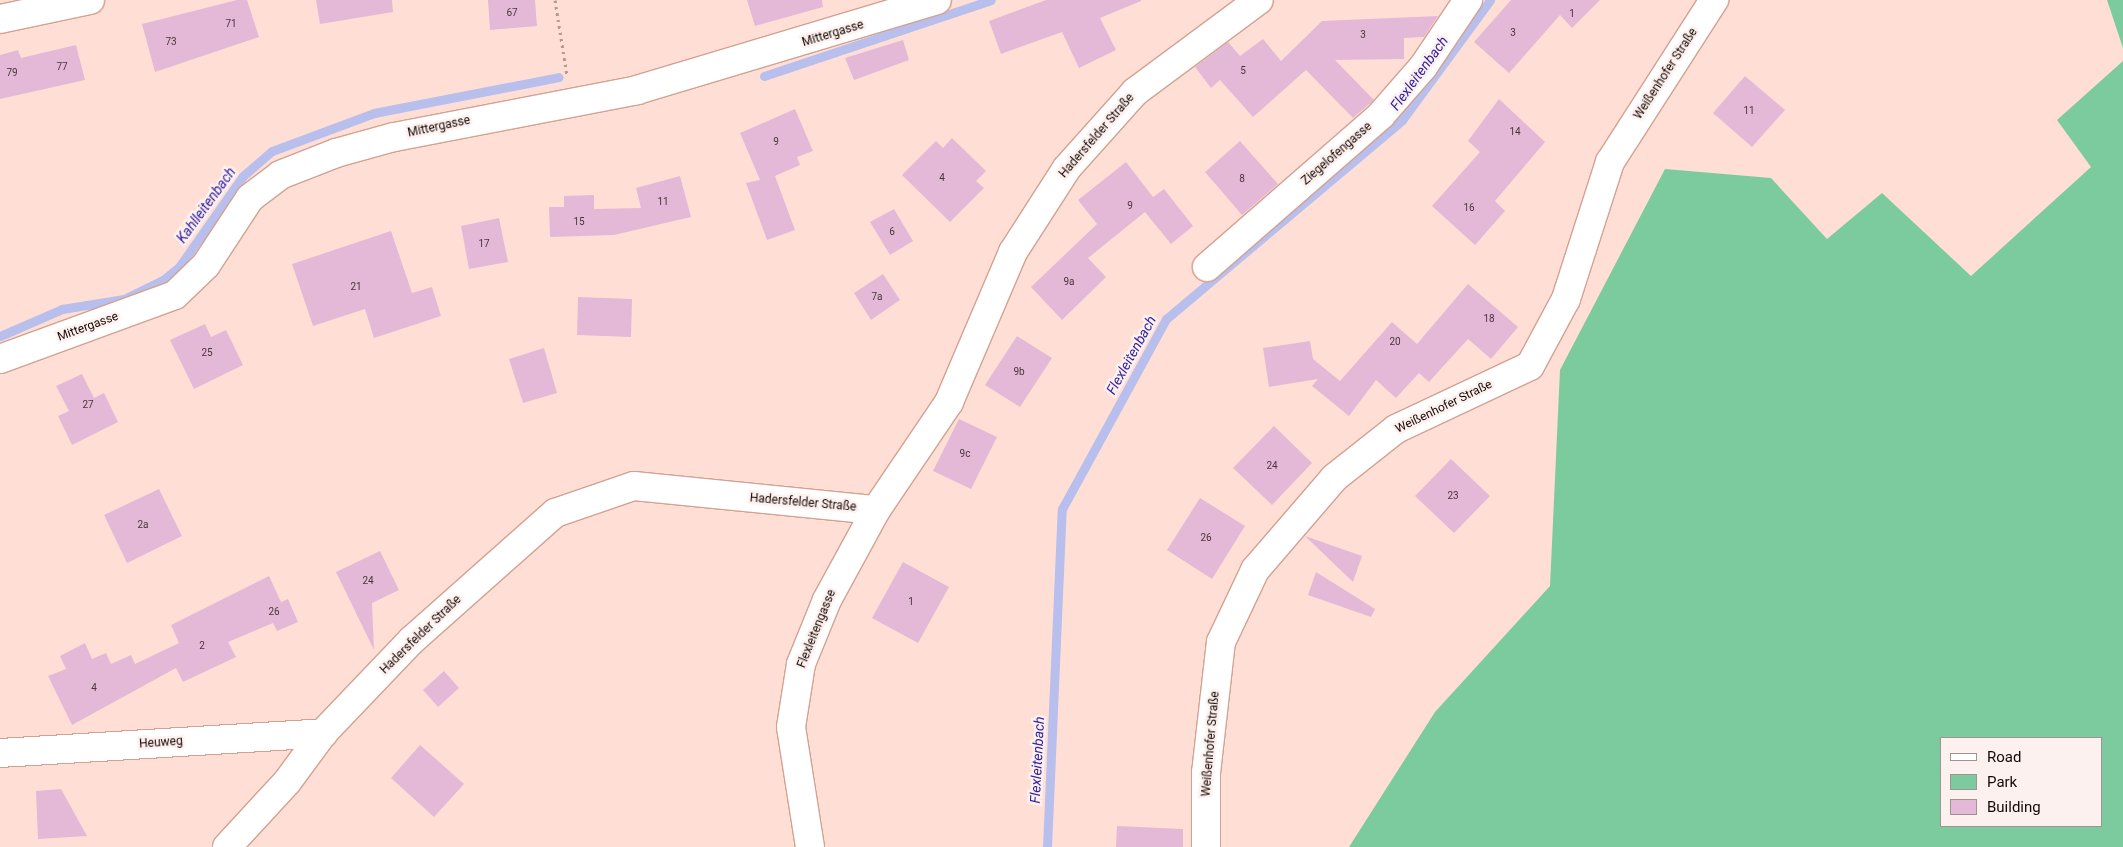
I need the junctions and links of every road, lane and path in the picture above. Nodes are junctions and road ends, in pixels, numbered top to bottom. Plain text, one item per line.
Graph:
1 (90, 0) edge
2 (555, 0) edge
3 (937, 0) edge
4 (1259, 0) edge
5 (1468, 0) edge
6 (1714, 0) edge
7 (0, 19) edge
8 (571, 100) junction
9 (1207, 267) dead end
10 (0, 359) edge
11 (876, 510) junction
12 (323, 733) junction
13 (0, 753) edge
14 (227, 847) edge
15 (810, 847) edge
16 (1206, 847) edge

1 - 7 street
2 - 8 path
3 - 8 street, Mittergasse
4 - 11 street, Hadersfelder Straße
5 - 9 street, Ziegelofengasse
6 - 16 street, Weißenhofer Straße
8 - 10 street, Mittergasse
11 - 12 street, Hadersfelder Straße
11 - 15 street, Flexleitengasse
12 - 13 street, Heuweg
12 - 14 street, Hadersfelder Straße

